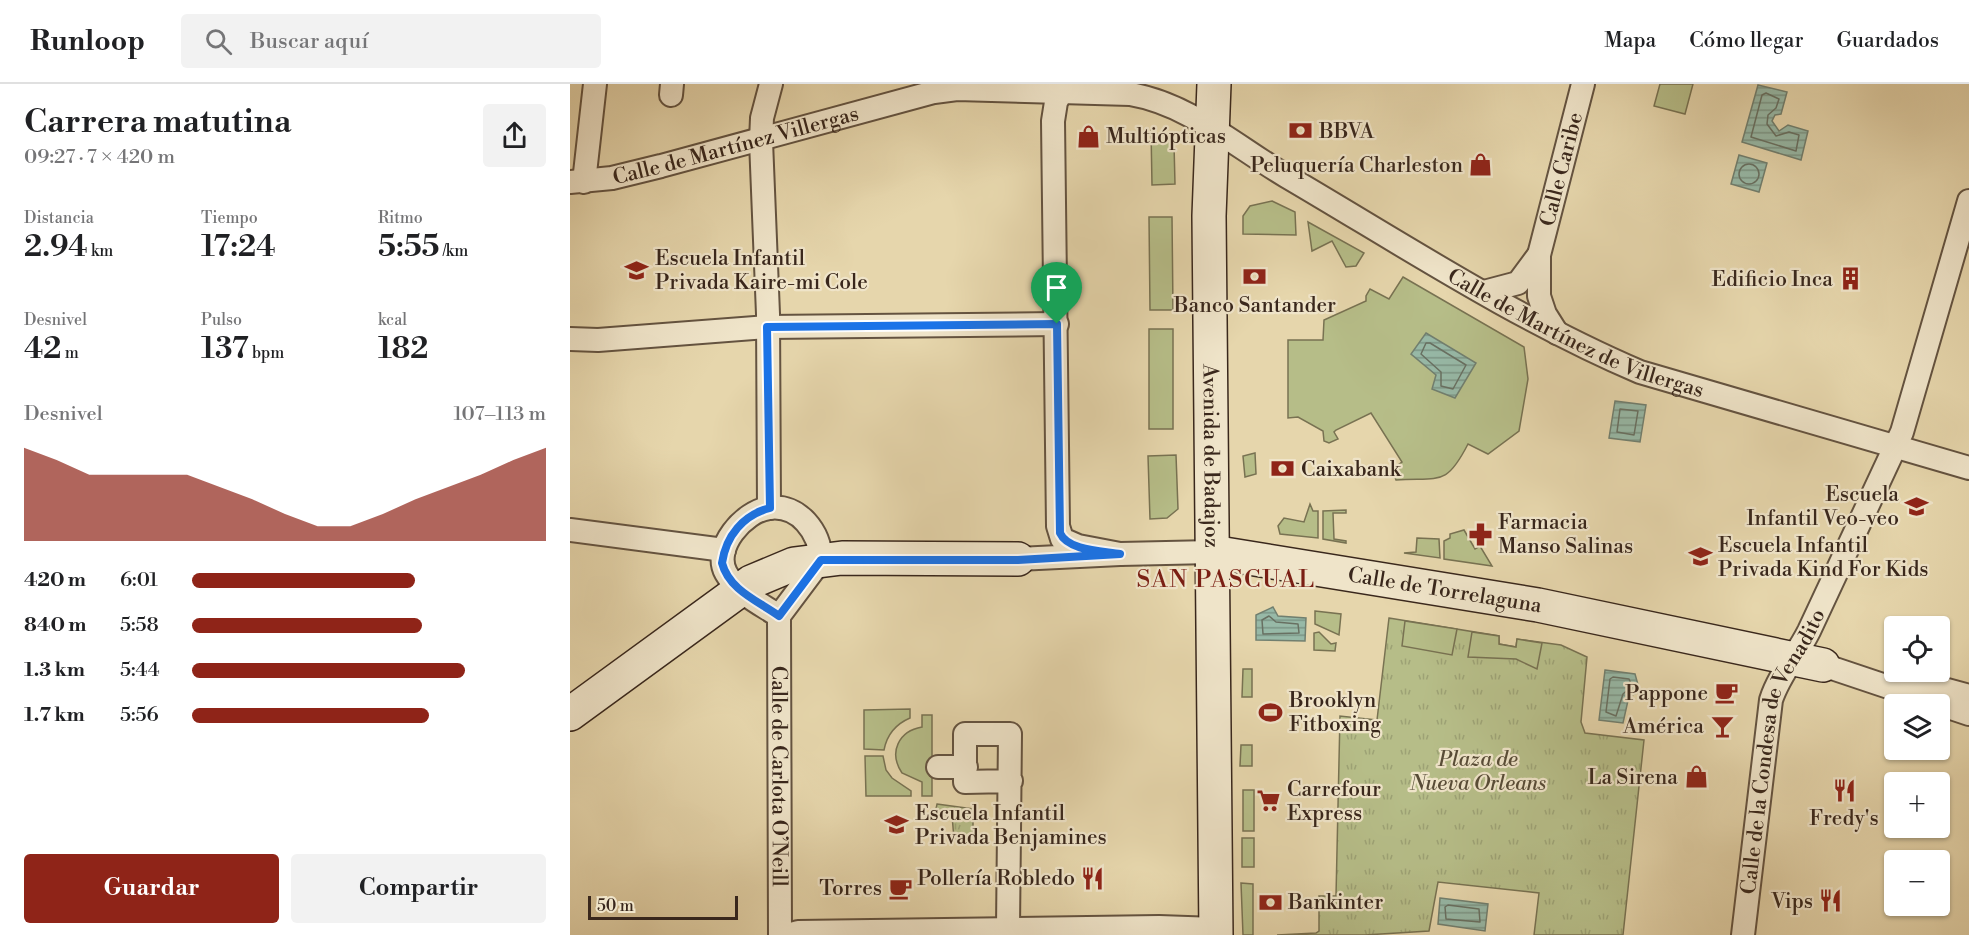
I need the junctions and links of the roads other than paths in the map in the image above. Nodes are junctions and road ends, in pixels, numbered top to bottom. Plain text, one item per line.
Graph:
1 (595, 84) edge
2 (771, 84) edge
3 (881, 84) edge
4 (1214, 84) edge
5 (1584, 84) edge
6 (957, 87) edge
7 (1061, 93) junction
8 (876, 107) junction
9 (1213, 128) junction
10 (760, 141) junction
11 (577, 182) edge
12 (1969, 201) edge
13 (1539, 255) junction
14 (1484, 292) junction
15 (1057, 324) junction
16 (767, 327) junction
17 (1557, 333) junction
18 (570, 339) edge
19 (1895, 448) junction
20 (1969, 468) edge
21 (770, 508) junction
22 (1058, 526) junction
23 (570, 530) edge
24 (724, 550) junction
25 (1212, 552) junction
26 (1120, 554) junction
27 (821, 560) junction
28 (1018, 560) junction
29 (745, 594) junction
30 (779, 616) junction
31 (1809, 662) junction
32 (1908, 694) edge
33 (1969, 697) edge
34 (1950, 701) edge
35 (1950, 708) edge
36 (570, 714) edge
37 (1969, 714) edge
38 (938, 761) dead end
39 (965, 761) junction
40 (1011, 781) junction
41 (1008, 928) junction
42 (1216, 932) edge
43 (780, 935) edge
44 (787, 935) edge
45 (1743, 935) edge

1 - 11 street
2 - 10 street
3 - 8 street
4 - 9 street, Avenida de Badajoz
5 - 13 street, Calle Caribe
6 - 7 street, Calle de Martínez Villergas
6 - 8 street, Calle de Martínez Villergas
7 - 9 street, Calle de Martínez Villergas
7 - 15 street
8 - 10 street, Calle de Martínez Villergas
9 - 14 street, Calle de Martínez de Villergas
9 - 25 street, Avenida de Badajoz
10 - 11 street, Calle de Martínez Villergas
10 - 16 street
12 - 19 street, Calle de la Condesa de Venadito
13 - 14 street, Calle Caribe
13 - 17 street, Calle Caribe
14 - 17 street, Calle de Martínez de Villergas
15 - 16 street
15 - 22 street
16 - 18 street
16 - 21 street
17 - 19 street, Calle de Martínez de Villergas
19 - 20 street, Calle de Martínez de Villergas
19 - 31 street, Calle de la Condesa de Venadito
21 - 24 street
21 - 27 street
22 - 26 street
22 - 28 street
23 - 24 street
24 - 29 street
25 - 26 street, Calle de Torrelaguna
25 - 31 street, Calle de Torrelaguna
25 - 42 street, Avenida de Badajoz
26 - 28 street, Calle de Torrelaguna
27 - 28 street, Calle de Torrelaguna
27 - 29 street, Calle de Torrelaguna
27 - 30 street
29 - 30 street
29 - 36 street, Calle de Torrelaguna
30 - 43 street, Calle de Carlota O’Neill
31 - 32 street, Calle de Torrelaguna
31 - 33 street, Calle de Torrelaguna
31 - 45 street, Calle de la Condesa de Venadito
33 - 34 street
35 - 37 street, Calle de Torrelaguna
38 - 39 street
39 - 40 street
39 - 40 street
40 - 41 street
41 - 42 street
41 - 44 street

